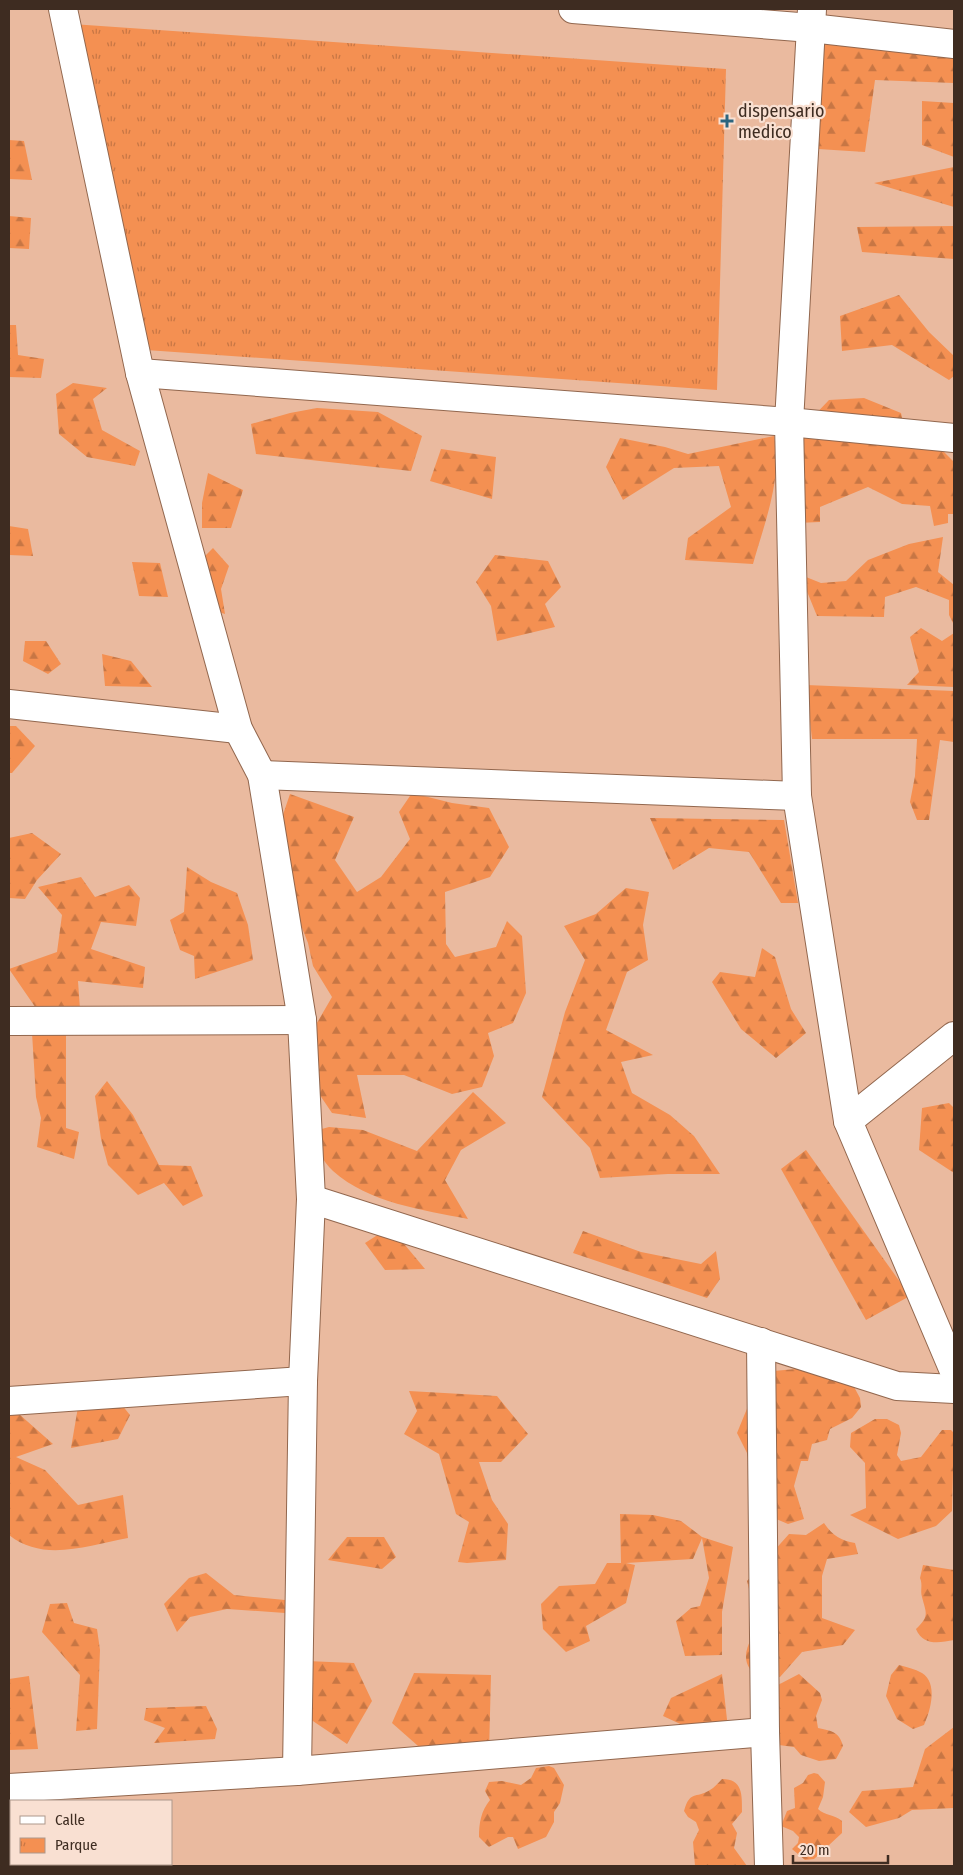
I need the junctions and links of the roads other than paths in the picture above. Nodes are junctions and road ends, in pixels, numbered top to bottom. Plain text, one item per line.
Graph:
1 (62, 9) edge
2 (573, 9) edge
3 (812, 19) edge
4 (954, 44) edge
5 (140, 373) junction
6 (789, 422) junction
7 (954, 438) edge
8 (9, 704) edge
9 (238, 729) junction
10 (262, 775) junction
11 (797, 796) junction
12 (302, 1020) junction
13 (9, 1021) edge
14 (954, 1036) edge
15 (848, 1121) junction
16 (311, 1199) junction
17 (761, 1342) junction
18 (954, 1371) edge
19 (303, 1381) junction
20 (954, 1389) edge
21 (9, 1401) edge
22 (764, 1732) junction
23 (297, 1771) junction
24 (9, 1788) edge
25 (769, 1866) edge

1 - 5 street
2 - 3 street
3 - 4 street
3 - 6 street
5 - 6 street
5 - 9 street
6 - 7 street
6 - 11 street
8 - 9 street
9 - 10 street
10 - 11 street
10 - 12 street
11 - 15 street
12 - 13 street
12 - 16 street
14 - 15 street
15 - 18 street
16 - 17 street
16 - 19 street
17 - 20 street
17 - 22 street
19 - 21 street
19 - 23 street
22 - 23 street
22 - 25 street
23 - 24 street

